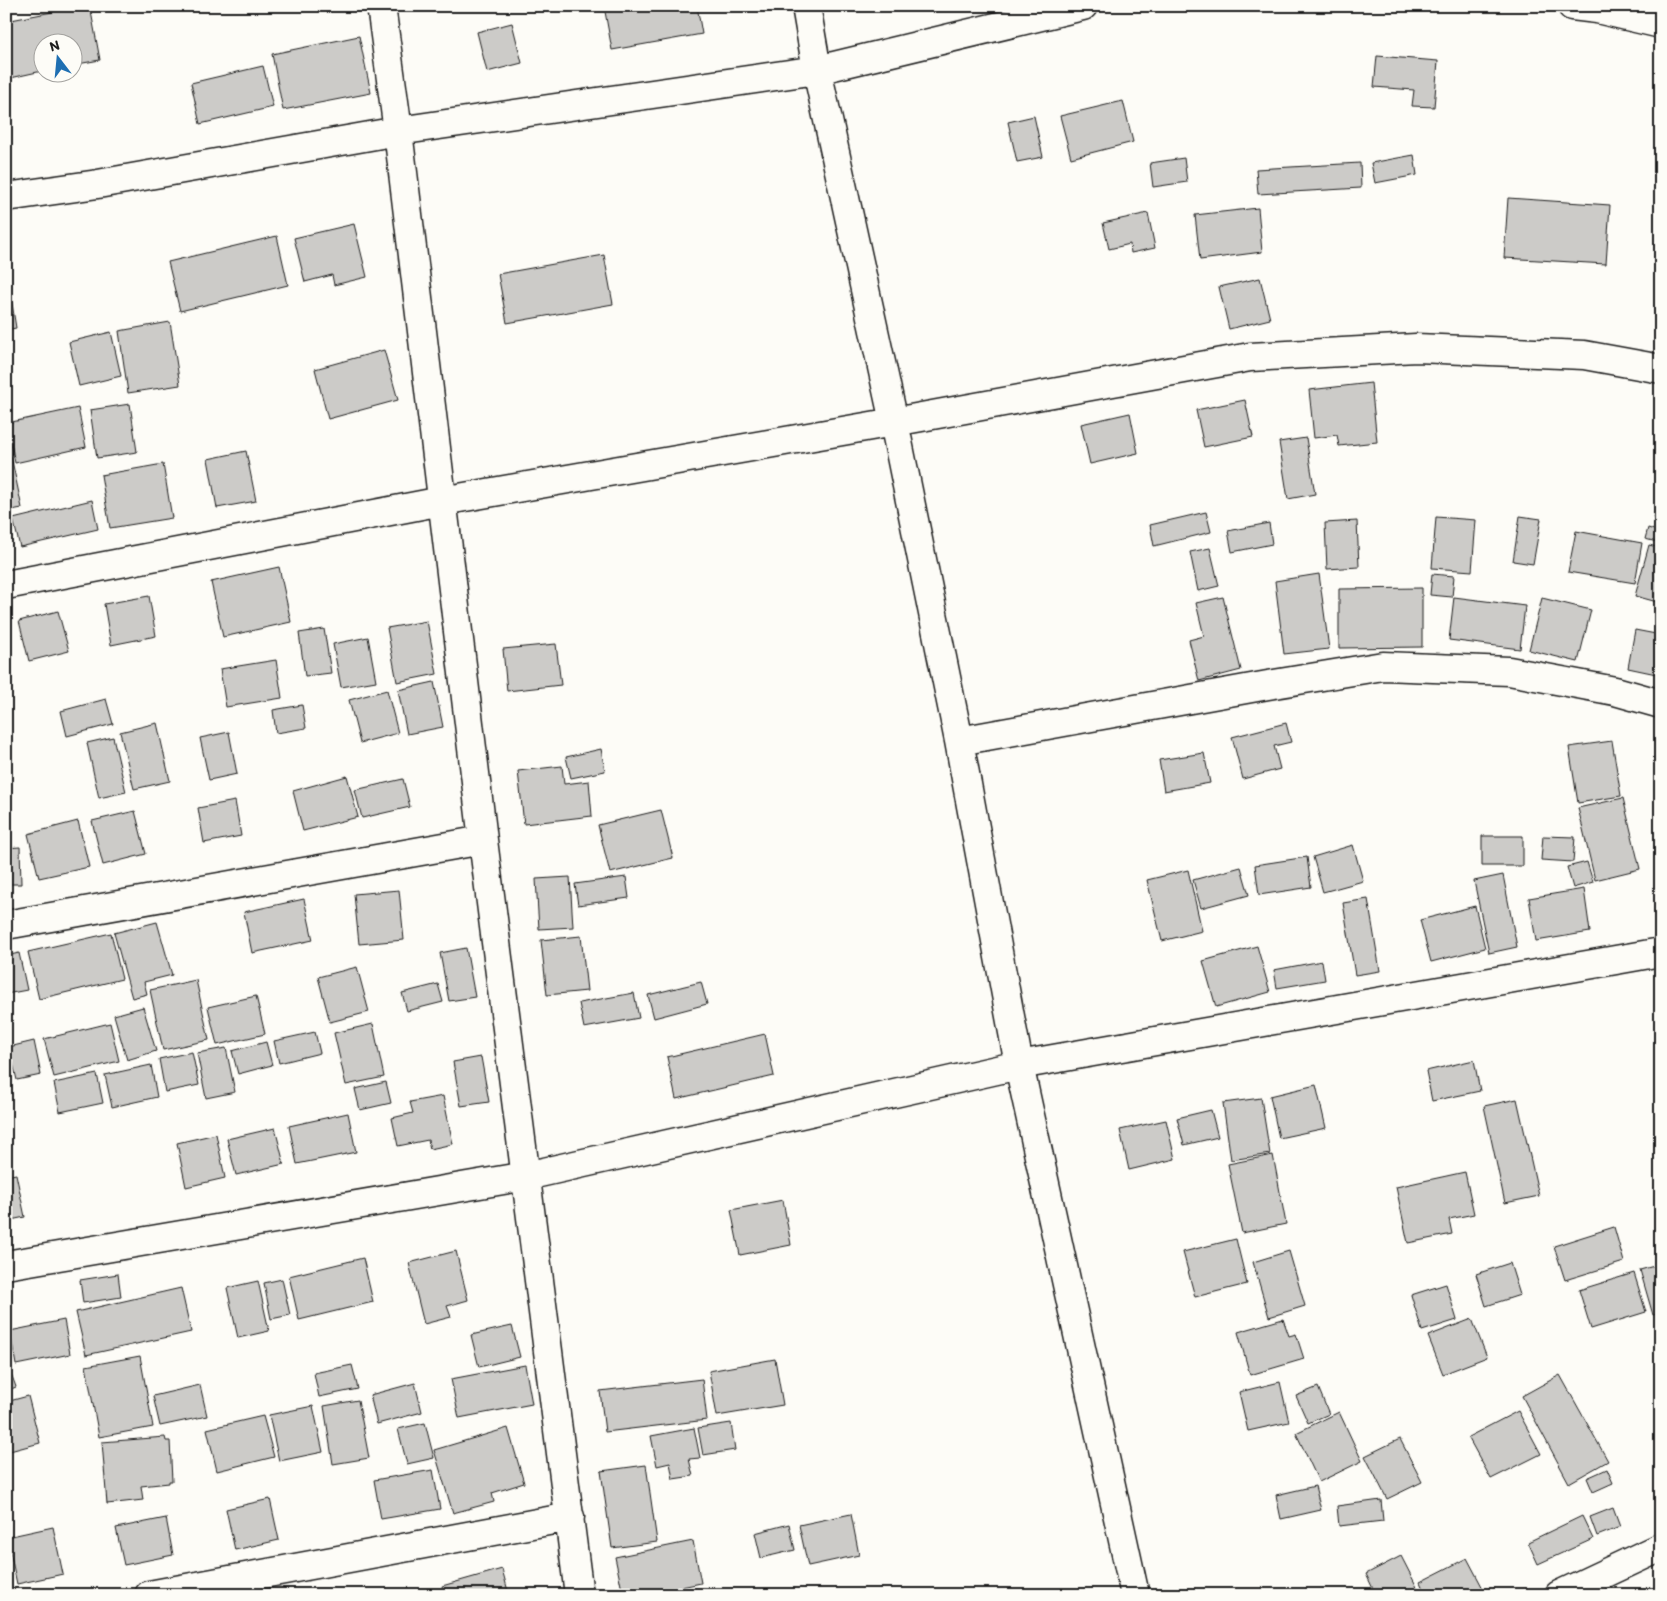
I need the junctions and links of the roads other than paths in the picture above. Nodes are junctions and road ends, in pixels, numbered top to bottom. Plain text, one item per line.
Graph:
1 (381, 6) edge
2 (806, 6) edge
3 (1083, 6) edge
4 (1572, 6) edge
5 (1661, 24) edge
6 (817, 70) junction
7 (398, 132) junction
8 (6, 197) edge
9 (1661, 369) edge
10 (894, 422) junction
11 (442, 500) junction
12 (6, 584) edge
13 (1661, 704) edge
14 (959, 741) junction
15 (483, 840) junction
16 (6, 925) edge
17 (1661, 952) edge
18 (1019, 1065) junction
19 (526, 1176) junction
20 (6, 1265) edge
21 (570, 1517) junction
22 (1661, 1547) edge
23 (149, 1595) edge
24 (579, 1595) edge
25 (1135, 1595) edge
26 (1559, 1595) edge

1 - 7 street
2 - 6 street
3 - 6 street
4 - 5 street
6 - 7 street
6 - 10 street
7 - 8 street
7 - 11 street
9 - 10 street
10 - 11 street
10 - 14 street
11 - 12 street
11 - 15 street
13 - 14 street
14 - 18 street
15 - 16 street
15 - 19 street
17 - 18 street
18 - 19 street
18 - 25 street
19 - 20 street
19 - 21 street
21 - 23 street
21 - 24 street
22 - 26 street

